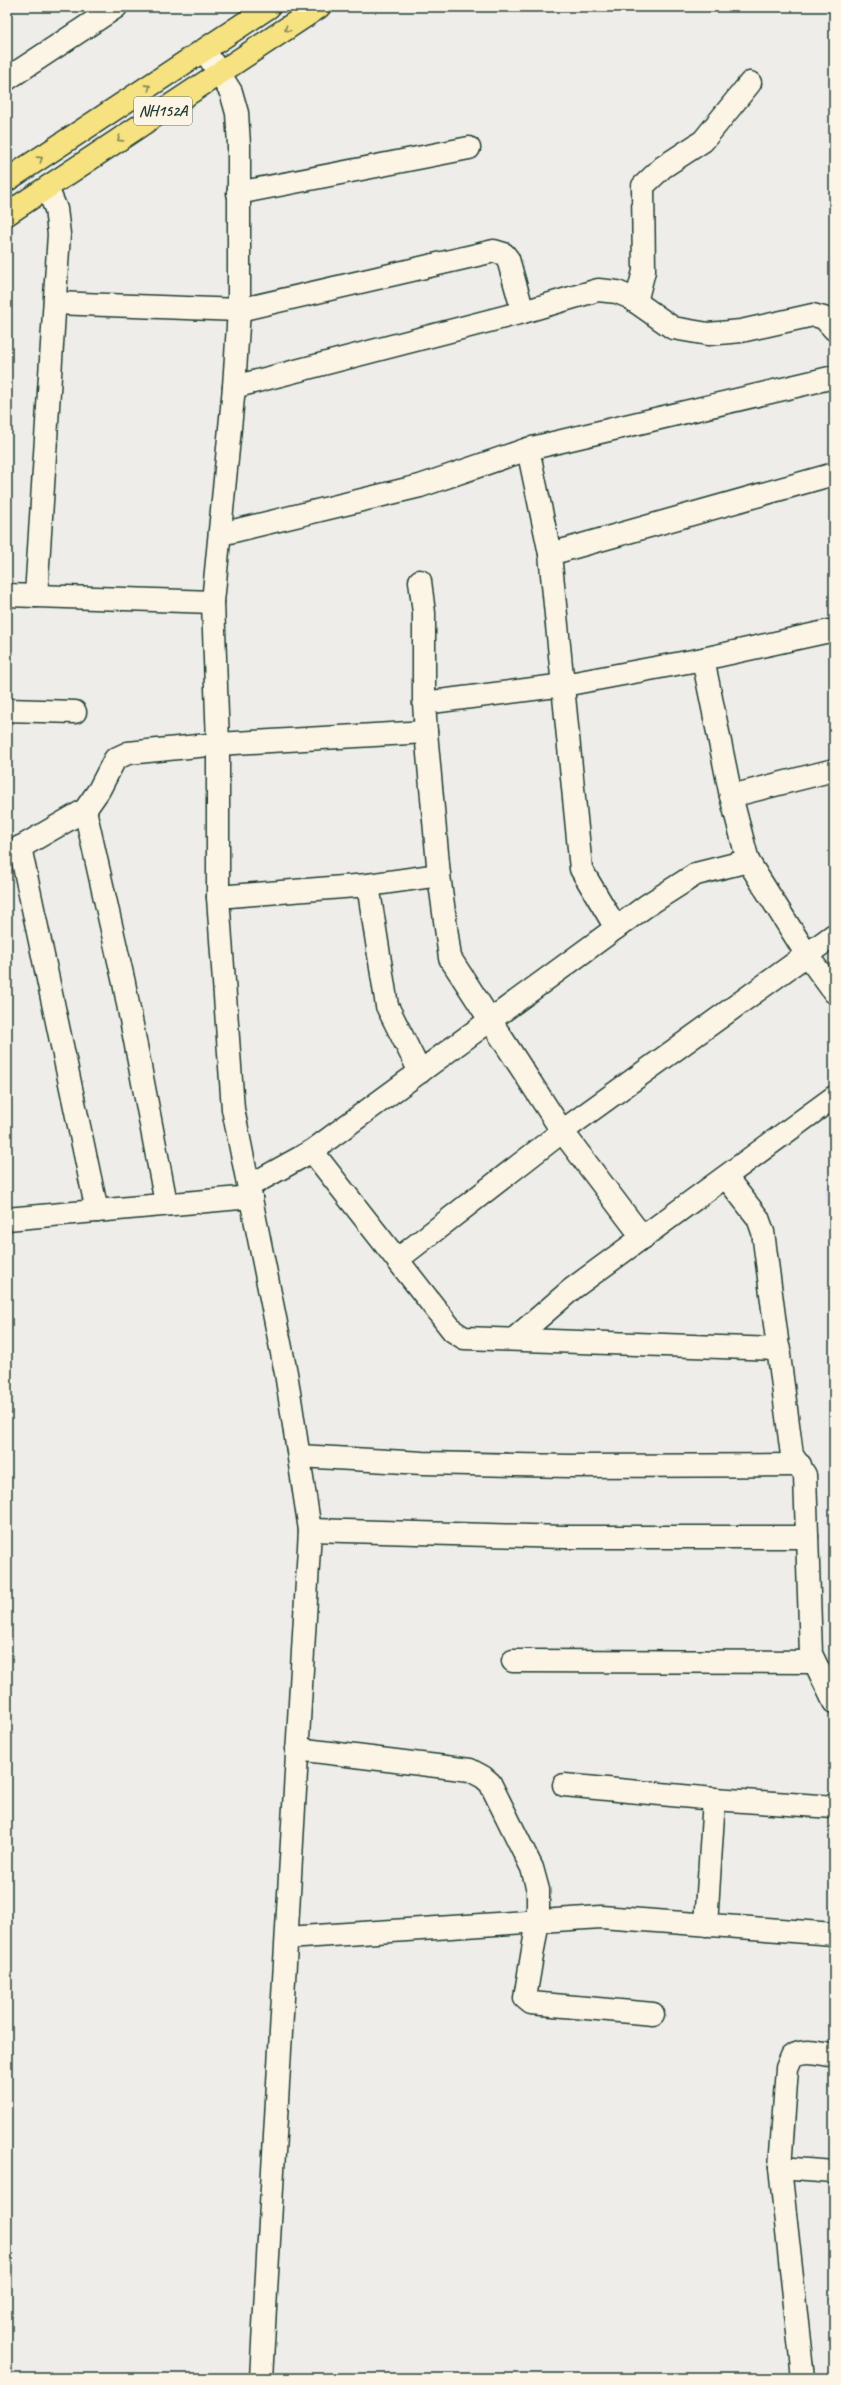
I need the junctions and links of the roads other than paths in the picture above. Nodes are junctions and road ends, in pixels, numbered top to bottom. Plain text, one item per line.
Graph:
1 (269, 7) edge
2 (319, 7) edge
3 (110, 9) edge
4 (205, 51) junction
5 (221, 73) junction
6 (7, 79) edge
7 (750, 83) dead end
8 (469, 148) dead end
9 (7, 180) edge
10 (47, 188) junction
11 (238, 193) junction
12 (7, 214) edge
13 (636, 302) junction
14 (55, 303) junction
15 (239, 310) junction
16 (523, 312) junction
17 (834, 329) edge
18 (834, 377) edge
19 (234, 387) junction
20 (528, 449) junction
21 (834, 474) edge
22 (221, 534) junction
23 (550, 554) junction
24 (420, 582) dead end
25 (7, 595) edge
26 (36, 596) junction
27 (213, 602) junction
28 (834, 630) edge
29 (703, 659) junction
30 (564, 685) junction
31 (424, 703) junction
32 (7, 710) edge
33 (75, 712) dead end
34 (426, 732) junction
35 (218, 744) junction
36 (834, 770) edge
37 (731, 796) junction
38 (85, 810) junction
39 (14, 851) edge
40 (748, 861) junction
41 (439, 875) junction
42 (368, 885) junction
43 (218, 897) junction
44 (616, 928) junction
45 (834, 935) edge
46 (807, 955) junction
47 (834, 992) edge
48 (490, 1021) junction
49 (420, 1072) junction
50 (834, 1097) edge
51 (562, 1131) junction
52 (312, 1151) junction
53 (726, 1177) junction
54 (250, 1191) junction
55 (166, 1203) junction
56 (97, 1211) junction
57 (7, 1219) edge
58 (643, 1238) junction
59 (398, 1259) junction
60 (514, 1339) junction
61 (779, 1349) junction
62 (299, 1456) junction
63 (800, 1465) junction
64 (310, 1530) junction
65 (807, 1537) junction
66 (513, 1661) dead end
67 (814, 1662) junction
68 (834, 1702) edge
69 (297, 1749) junction
70 (564, 1785) dead end
71 (714, 1799) junction
72 (834, 1807) edge
73 (538, 1920) junction
74 (706, 1925) junction
75 (834, 1934) edge
76 (286, 1938) junction
77 (653, 2014) dead end
78 (834, 2056) edge
79 (780, 2168) junction
80 (834, 2172) edge
81 (261, 2378) edge
82 (803, 2378) edge

1 - 4 highway, NH152A
2 -> 5 highway, NH152A
3 - 6 street
4 - 5 street
9 -> 4 highway, NH152A
5 -> 10 highway, NH152A
5 - 11 street
7 - 13 street
8 - 11 street
10 - 12 highway, NH152A
10 - 14 street
11 - 15 street
13 - 16 street
13 - 17 street
14 - 15 street
14 - 26 street
15 - 16 street
15 - 19 street
16 - 19 street
18 - 20 street
19 - 22 street
20 - 22 street
20 - 23 street
21 - 23 street
22 - 27 street
23 - 30 street
24 - 31 street
25 - 26 street
26 - 27 street
27 - 35 street
28 - 29 street
29 - 30 street
29 - 37 street
30 - 31 street
30 - 44 street
31 - 34 street
32 - 33 street
34 - 35 street
34 - 41 street
35 - 38 street
35 - 43 street
36 - 37 street
37 - 40 street
38 - 39 street
38 - 55 street
39 - 56 street
40 - 44 street
40 - 46 street
41 - 42 street
41 - 48 street
42 - 43 street
42 - 49 street
43 - 54 street
44 - 48 street
45 - 46 street
46 - 47 street
46 - 51 street
48 - 49 street
48 - 51 street
49 - 52 street
50 - 53 street
51 - 58 street
51 - 59 street
52 - 54 street
52 - 59 street
53 - 58 street
53 - 61 street
54 - 55 street
54 - 62 street
55 - 56 street
56 - 57 street
58 - 60 street
59 - 60 street
60 - 61 street
61 - 63 street
62 - 63 street
62 - 64 street
63 - 65 street
64 - 65 street
64 - 69 street
65 - 67 street
66 - 67 street
67 - 68 street
69 - 73 street
69 - 76 street
70 - 71 street
71 - 72 street
71 - 74 street
73 - 74 street
73 - 76 street
73 - 77 street
74 - 75 street
76 - 81 street
78 - 79 street
79 - 80 street
79 - 82 street

